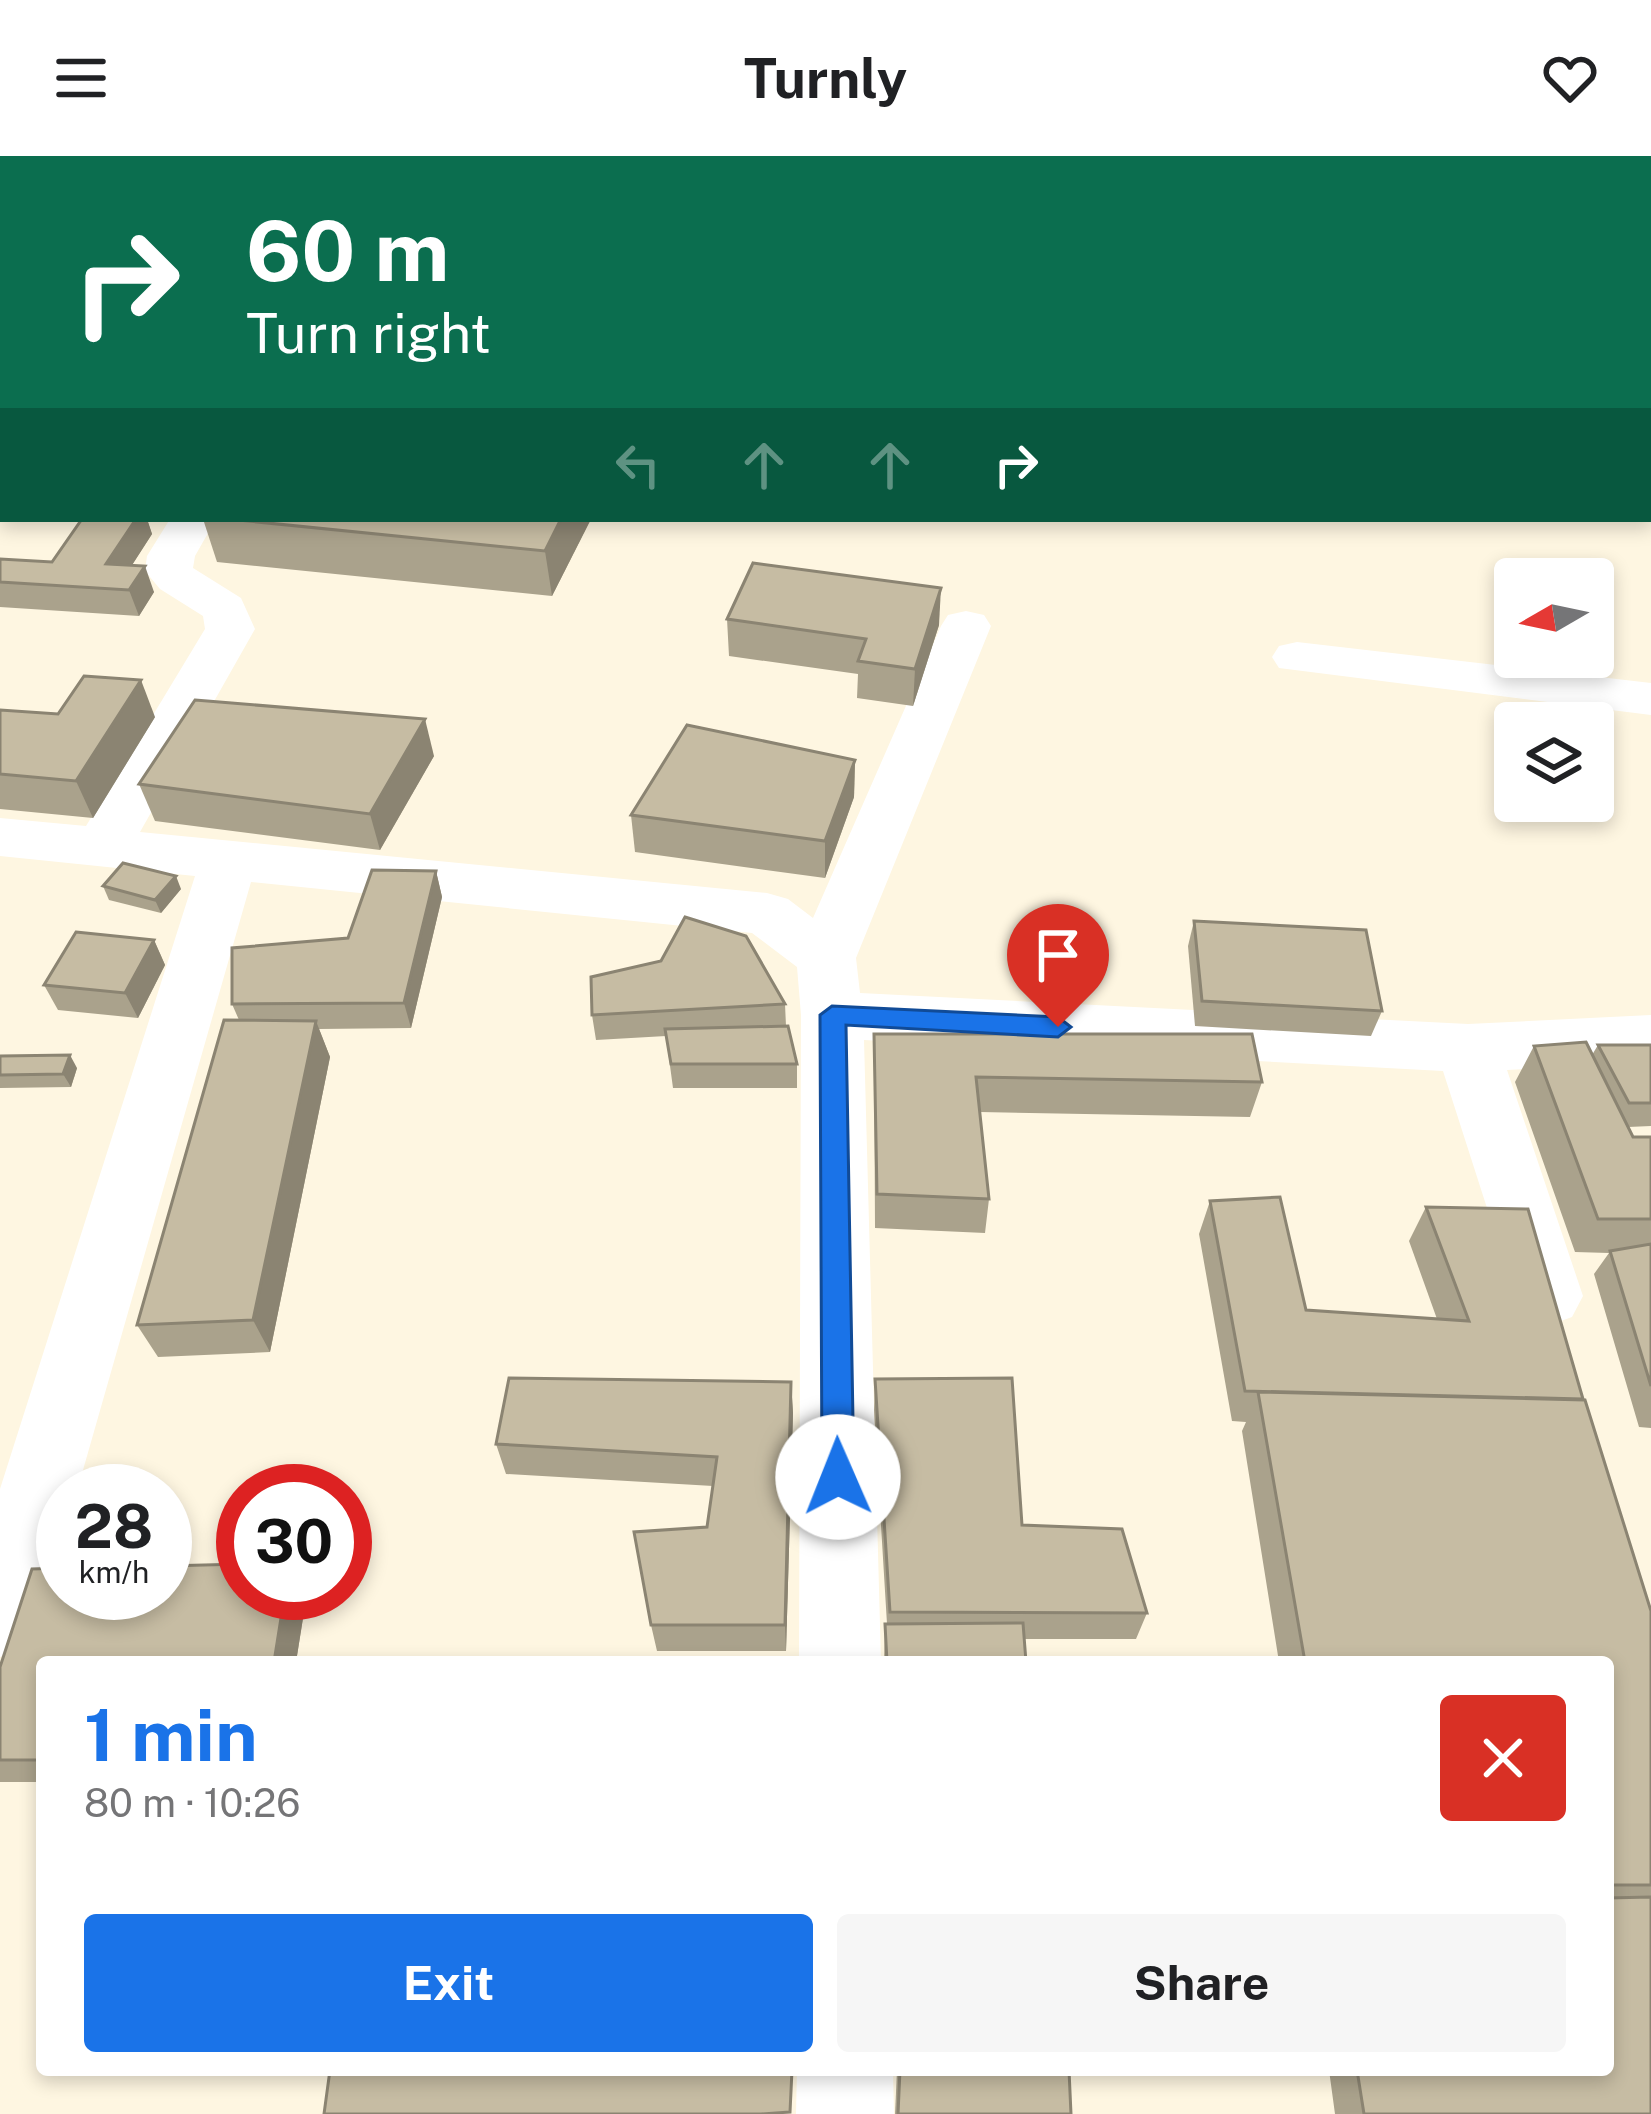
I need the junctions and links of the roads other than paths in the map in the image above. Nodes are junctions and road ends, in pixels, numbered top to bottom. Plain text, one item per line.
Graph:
1 (191, 522) edge
2 (966, 626) dead end
3 (1297, 657) dead end
4 (1651, 698) edge
5 (0, 837) edge
6 (103, 846) junction
7 (230, 857) junction
8 (829, 986) junction
9 (1651, 1039) edge
10 (1468, 1048) junction
11 (1567, 1359) edge
12 (0, 1617) edge
13 (840, 1656) edge
14 (845, 2076) edge
15 (845, 2114) edge

1 - 6 street
2 - 8 street
3 - 4 street
5 - 6 street
6 - 7 street
7 - 8 street
7 - 12 street
8 - 10 street
8 - 13 street
9 - 10 street
10 - 11 street
14 - 15 street

